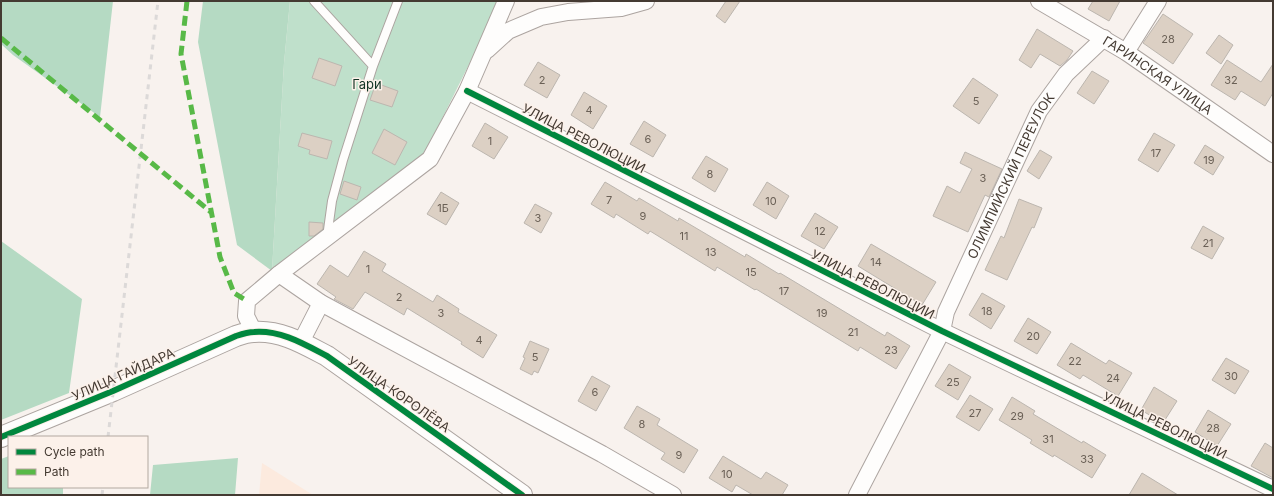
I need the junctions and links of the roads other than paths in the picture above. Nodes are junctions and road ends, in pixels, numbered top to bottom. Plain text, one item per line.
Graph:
1 (314, 1) edge
2 (398, 1) edge
3 (506, 1) edge
4 (646, 1) edge
5 (1039, 1) edge
6 (1158, 1) edge
7 (1104, 38) junction
8 (1126, 52) junction
9 (483, 54) junction
10 (373, 66) junction
11 (467, 92) junction
12 (1273, 154) edge
13 (326, 238) junction
14 (278, 274) junction
15 (321, 303) junction
16 (942, 330) junction
17 (254, 332) junction
18 (302, 342) junction
19 (1, 437) edge
20 (1273, 489) edge
21 (522, 495) edge
22 (672, 495) edge
23 (857, 495) edge

1 - 10 lane
2 - 10 lane
3 - 9 street
4 - 9 street
5 - 7 street, ГАРИНСКАЯ УЛИЦА
6 - 8 street
7 - 8 street, ГАРИНСКАЯ УЛИЦА
7 - 16 street, ОЛИМПИЙСКИЙ ПЕРЕУЛОК
8 - 12 street, ГАРИНСКАЯ УЛИЦА
9 - 11 street
10 - 13 lane
11 - 13 street
11 - 16 street, УЛИЦА РЕВОЛЮЦИИ
13 - 14 street
14 - 15 street
14 - 17 street
15 - 18 street
15 - 22 street
16 - 20 street, УЛИЦА РЕВОЛЮЦИИ
16 - 23 street, ОЛИМПИЙСКИЙ ПЕРЕУЛОК
17 - 18 street, УЛИЦА КОРОЛЁВА
17 - 19 street, УЛИЦА ГАЙДАРА
18 - 21 street, УЛИЦА КОРОЛЁВА

